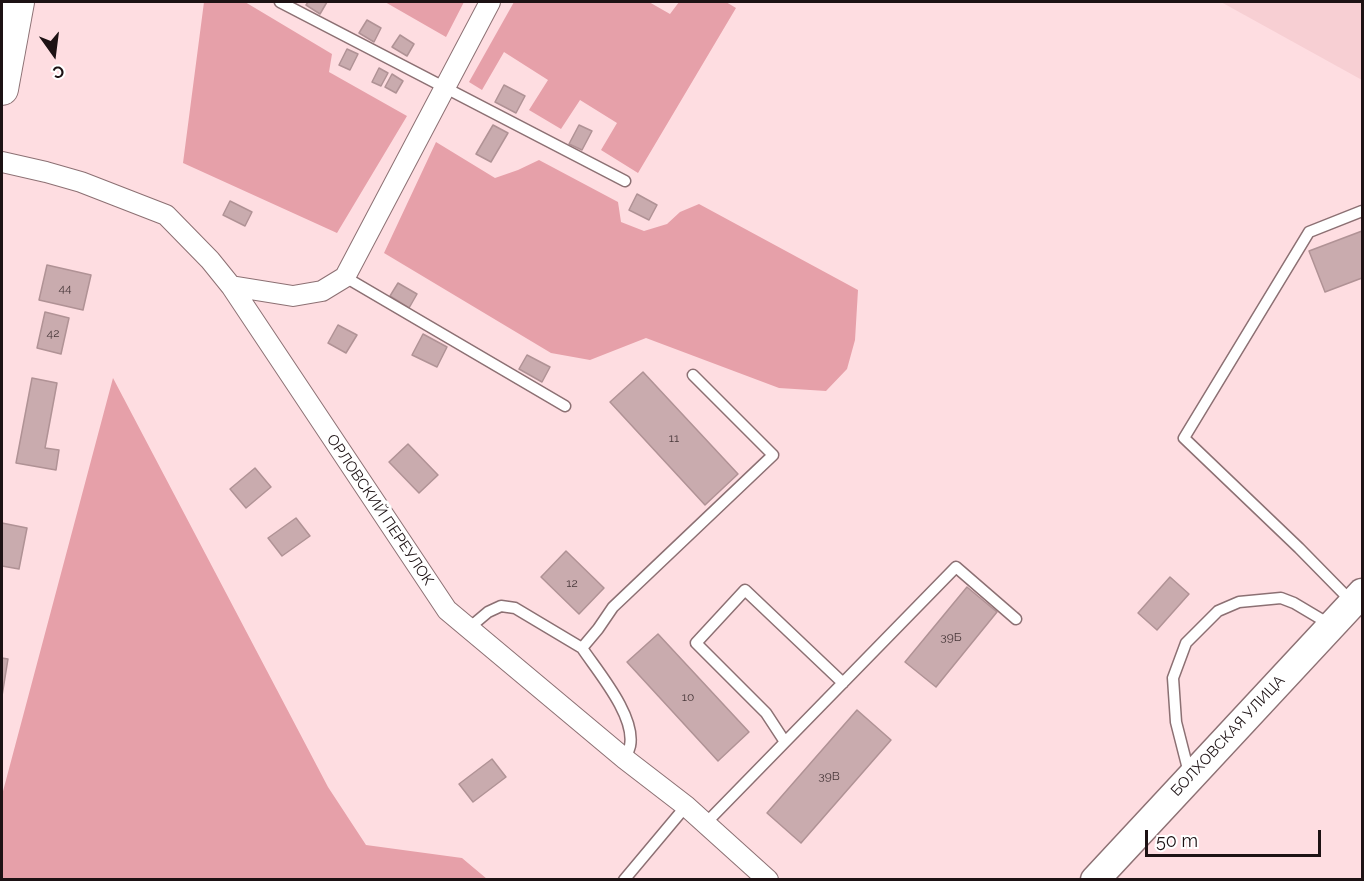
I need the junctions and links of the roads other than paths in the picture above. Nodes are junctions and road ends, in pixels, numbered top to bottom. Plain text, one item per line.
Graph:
1 (18, 2) edge
2 (280, 2) edge
3 (490, 2) edge
4 (445, 87) junction
5 (2, 89) edge
6 (2, 162) edge
7 (625, 181) dead end
8 (1362, 211) edge
9 (345, 277) junction
10 (231, 286) junction
11 (693, 375) dead end
12 (565, 406) dead end
13 (1358, 598) edge
14 (1016, 619) dead end
15 (1332, 625) junction
16 (469, 628) junction
17 (582, 648) junction
18 (843, 682) junction
19 (785, 742) junction
20 (625, 759) junction
21 (1190, 777) junction
22 (686, 806) junction
23 (705, 824) junction
24 (624, 879) edge
25 (768, 879) edge
26 (1095, 879) edge

1 - 5 main road
2 - 4 lane
3 - 4 street
4 - 7 lane
4 - 9 street
6 - 10 street, ОРЛОВСКИЙ ПЕРЕУЛОК
8 - 13 lane
9 - 10 street
9 - 12 lane
10 - 16 street, ОРЛОВСКИЙ ПЕРЕУЛОК
11 - 17 lane
13 - 15 main road, БОЛХОВСКАЯ УЛИЦА
14 - 18 lane
15 - 21 main road, БОЛХОВСКАЯ УЛИЦА
15 - 21 lane
16 - 17 lane
16 - 20 street, ОРЛОВСКИЙ ПЕРЕУЛОК
17 - 20 lane
18 - 19 lane
18 - 19 lane
19 - 23 lane
20 - 22 street, ОРЛОВСКИЙ ПЕРЕУЛОК
21 - 26 main road, БОЛХОВСКАЯ УЛИЦА
22 - 23 street, ОРЛОВСКИЙ ПЕРЕУЛОК
22 - 24 lane
23 - 25 street, ОРЛОВСКИЙ ПЕРЕУЛОК

